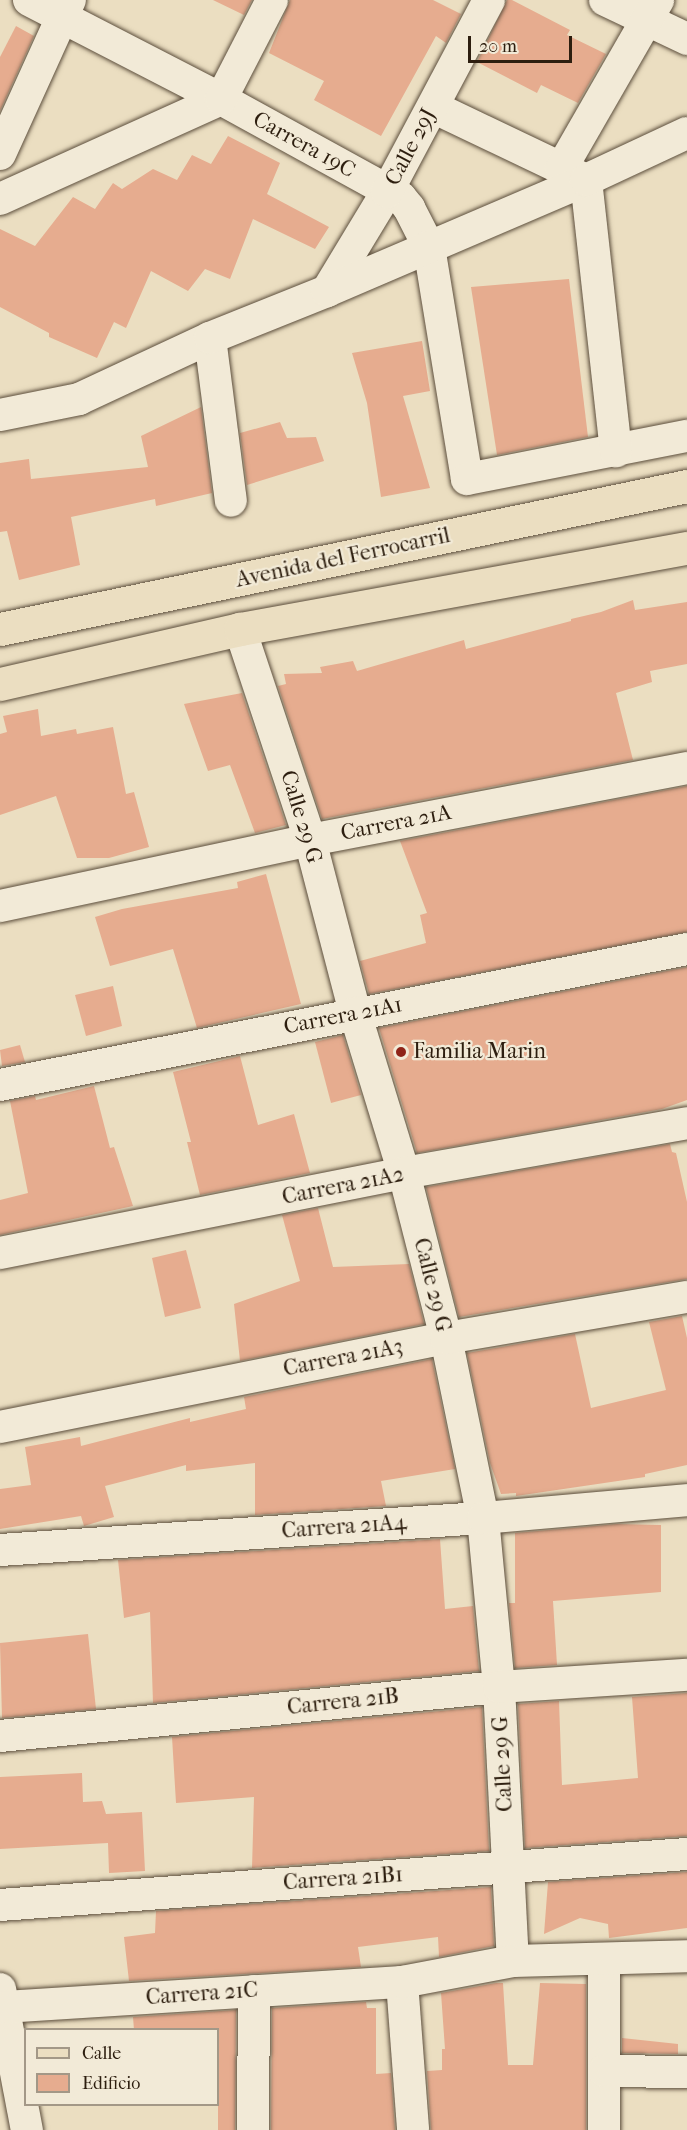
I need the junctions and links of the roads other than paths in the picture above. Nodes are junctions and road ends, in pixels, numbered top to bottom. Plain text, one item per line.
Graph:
1 (29, 0) edge
2 (272, 0) edge
3 (489, 0) edge
4 (605, 0) edge
5 (66, 8) edge
6 (652, 11) edge
7 (687, 39) edge
8 (221, 99) junction
9 (432, 107) junction
10 (687, 133) edge
11 (0, 154) edge
12 (574, 175) junction
13 (387, 192) junction
14 (0, 199) edge
15 (429, 247) junction
16 (327, 291) junction
17 (210, 338) junction
18 (0, 415) edge
19 (687, 436) edge
20 (616, 451) junction
21 (687, 486) edge
22 (231, 501) dead end
23 (687, 548) edge
24 (0, 629) edge
25 (240, 629) junction
26 (0, 684) edge
27 (687, 768) edge
28 (310, 840) junction
29 (0, 906) edge
30 (687, 949) edge
31 (355, 1013) junction
32 (0, 1085) edge
33 (687, 1123) edge
34 (404, 1173) junction
35 (0, 1253) edge
36 (687, 1297) edge
37 (446, 1338) junction
38 (0, 1427) edge
39 (687, 1500) edge
40 (483, 1518) junction
41 (0, 1550) edge
42 (687, 1675) edge
43 (499, 1687) junction
44 (0, 1736) edge
45 (687, 1854) edge
46 (508, 1866) junction
47 (0, 1905) edge
48 (687, 1956) edge
49 (604, 1959) junction
50 (513, 1961) junction
51 (402, 1982) junction
52 (254, 1991) junction
53 (2, 1998) edge
54 (7, 2063) edge
55 (604, 2071) junction
56 (687, 2072) edge
57 (27, 2130) edge
58 (253, 2130) edge
59 (413, 2130) edge
60 (604, 2130) edge

1 - 5 street, Carrera 19C
2 - 8 street
3 - 9 street, Calle 29J
4 - 6 street
5 - 8 street, Carrera 19C
5 - 11 street
6 - 7 street
6 - 12 street
8 - 13 street, Carrera 19C
8 - 14 street
9 - 12 street
9 - 13 street, Calle 29J
10 - 12 street
12 - 15 street
12 - 20 street
13 - 15 street, Carrera 19C
13 - 16 street, Calle 29J
15 - 16 street
15 - 20 street, Carrera 19C
16 - 17 street
17 - 18 street
17 - 22 street
19 - 20 street
21 - 24 main road, Avenida del Ferrocarril
23 - 25 main road
25 - 26 main road
25 - 28 street, Calle 29 G
27 - 28 street, Carrera 21A
28 - 29 street, Carrera 21A
28 - 31 street, Calle 29 G
30 - 31 street, Carrera 21A1
31 - 32 street, Carrera 21A1
31 - 34 street, Calle 29 G
33 - 34 street, Carrera 21A2
34 - 35 street, Carrera 21A2
34 - 37 street, Calle 29 G
36 - 37 street, Carrera 21A3
37 - 38 street, Carrera 21A3
37 - 40 street, Calle 29 G
39 - 40 street, Carrera 21A4
40 - 41 street, Carrera 21A4
40 - 43 street, Calle 29 G
42 - 43 street, Carrera 21B
43 - 44 street, Carrera 21B
43 - 46 street, Calle 29 G
45 - 46 street, Carrera 21B1
46 - 47 street, Carrera 21B1
46 - 50 street, Calle 29 G
48 - 49 street, Carrera 21C
49 - 50 street, Carrera 21C
49 - 55 street
50 - 51 street, Carrera 21C
51 - 52 street, Carrera 21C
51 - 59 street
52 - 53 street, Carrera 21C
52 - 58 street
53 - 54 street
54 - 57 street
55 - 56 street
55 - 60 street

